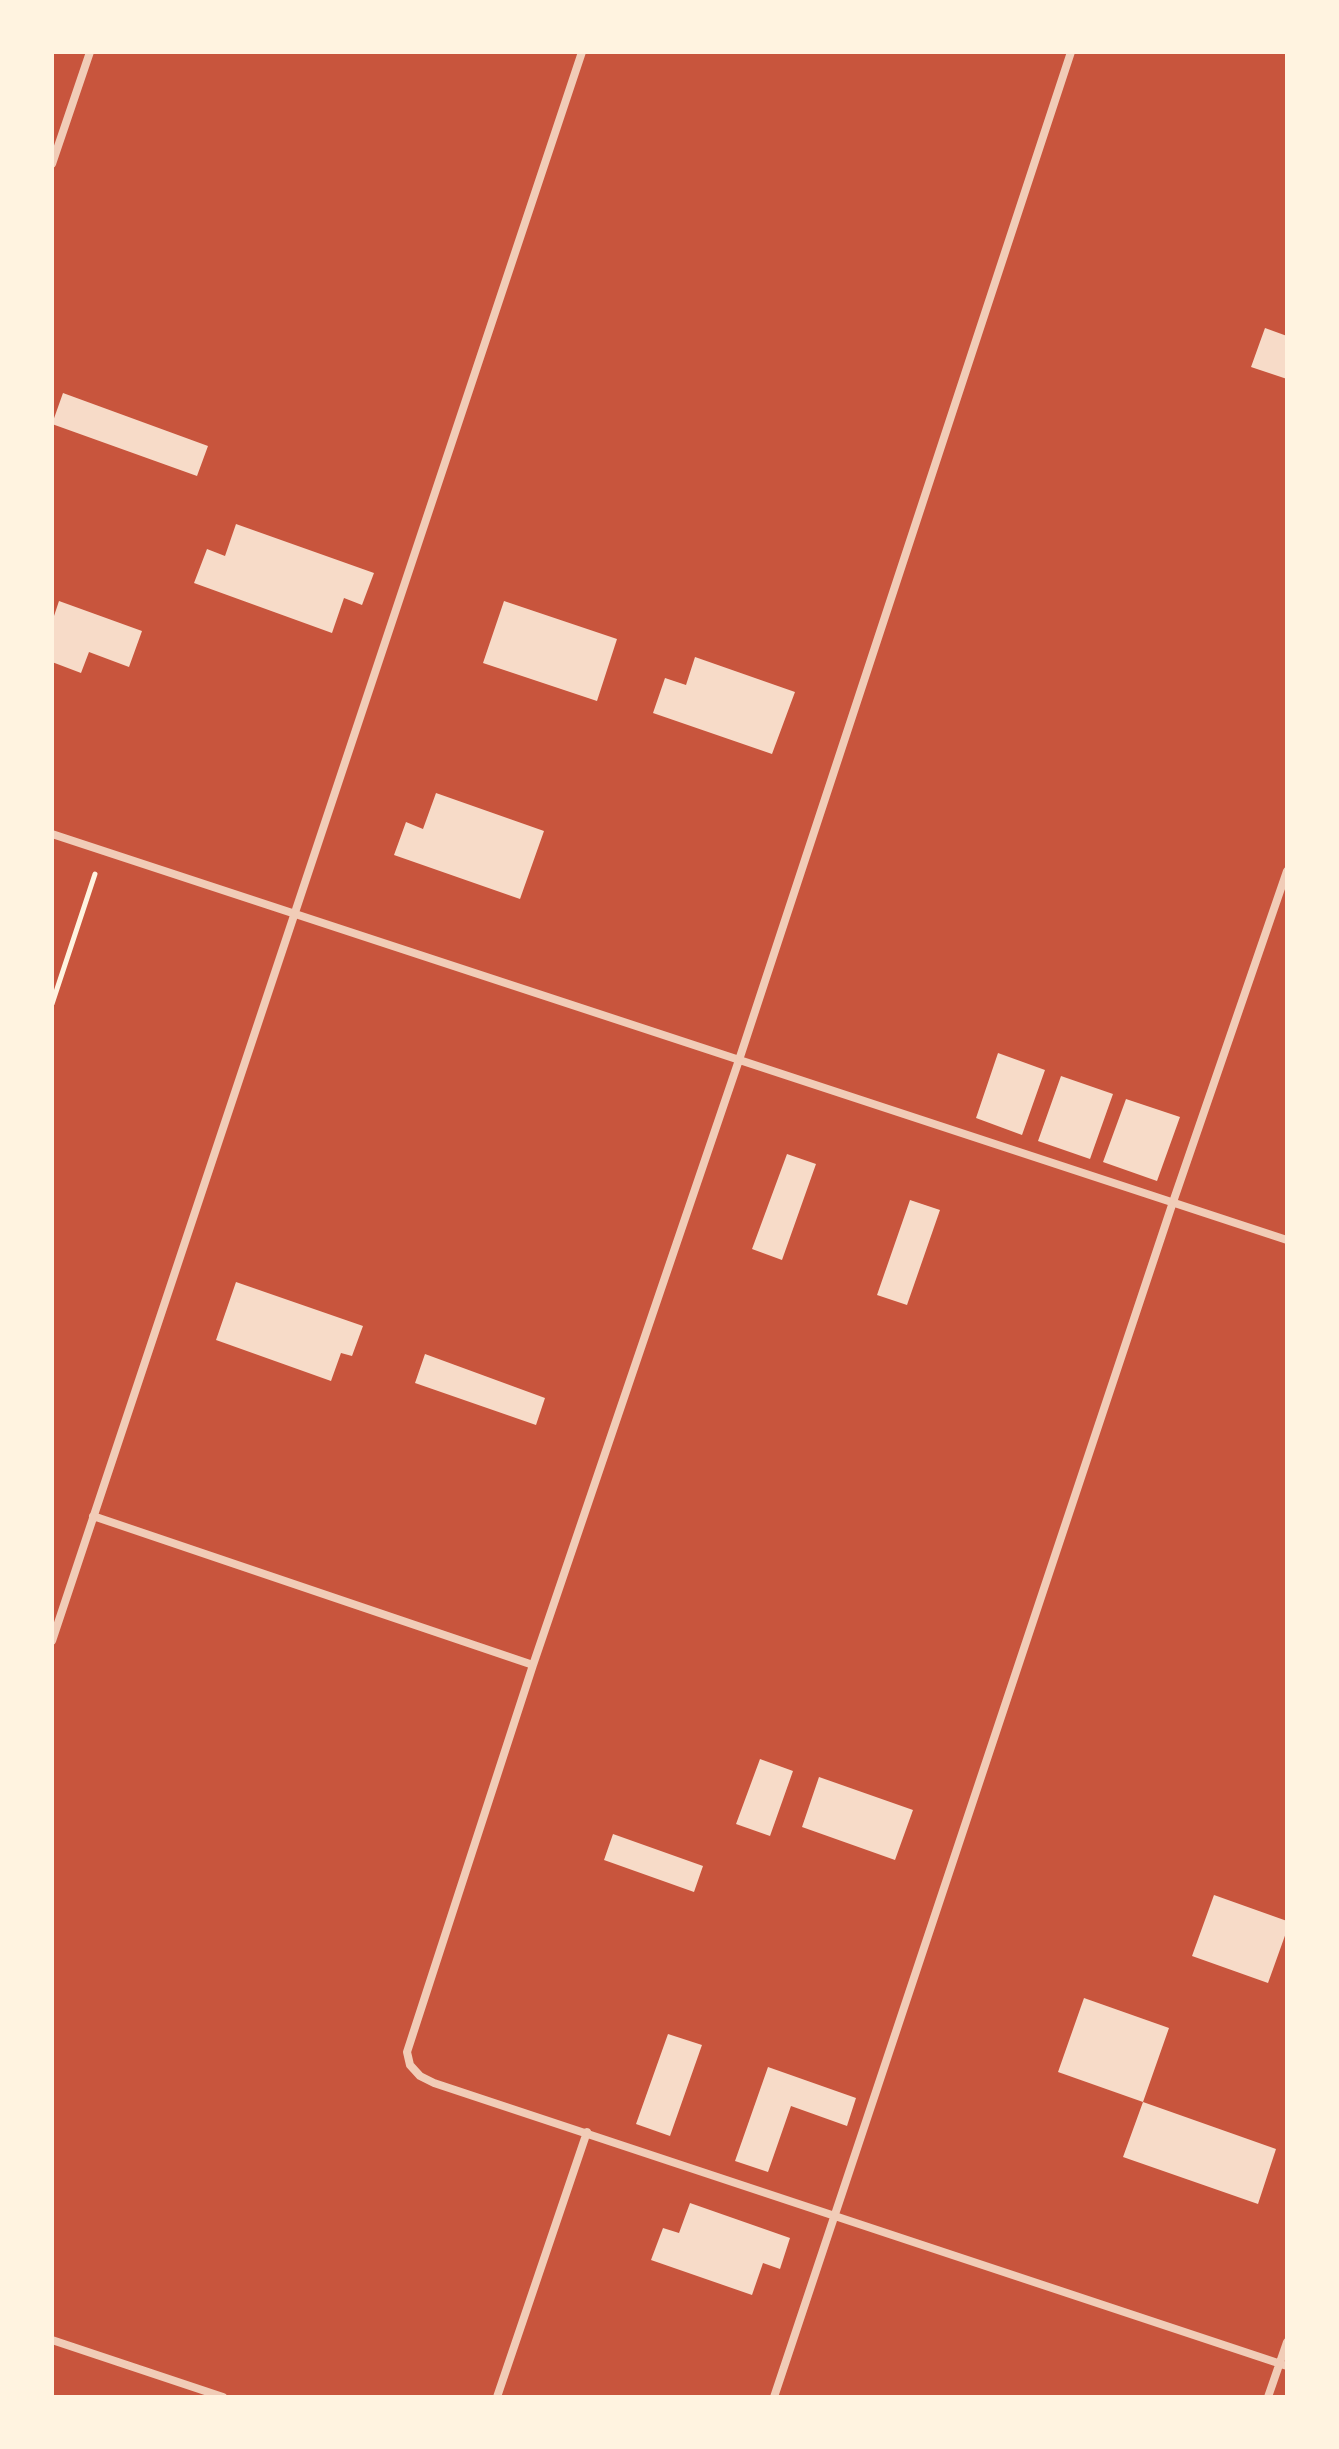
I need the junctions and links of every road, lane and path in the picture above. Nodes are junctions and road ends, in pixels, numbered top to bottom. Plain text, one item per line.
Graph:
1 (90, 52) edge
2 (582, 52) edge
3 (1071, 52) edge
4 (52, 164) edge
5 (52, 834) edge
6 (103, 851) junction
7 (1287, 871) edge
8 (293, 914) junction
9 (52, 1004) edge
10 (739, 1060) junction
11 (1173, 1202) junction
12 (1287, 1240) edge
13 (93, 1516) junction
14 (52, 1641) edge
15 (533, 1665) junction
16 (587, 2132) junction
17 (833, 2216) junction
18 (52, 2340) edge
19 (1287, 2342) edge
20 (1283, 2364) edge
21 (223, 2397) edge
22 (497, 2397) edge
23 (774, 2397) edge
24 (1268, 2397) edge

1 - 4 street
2 - 8 street
3 - 10 street
5 - 6 street
6 - 8 street
6 - 9 path
7 - 11 street
8 - 10 street
8 - 13 street
10 - 11 street
10 - 15 street
11 - 12 street
11 - 17 street
13 - 14 street
13 - 15 street
15 - 16 street
16 - 17 street
16 - 22 street
17 - 20 street
17 - 23 street
18 - 21 street
19 - 20 street
20 - 24 street

